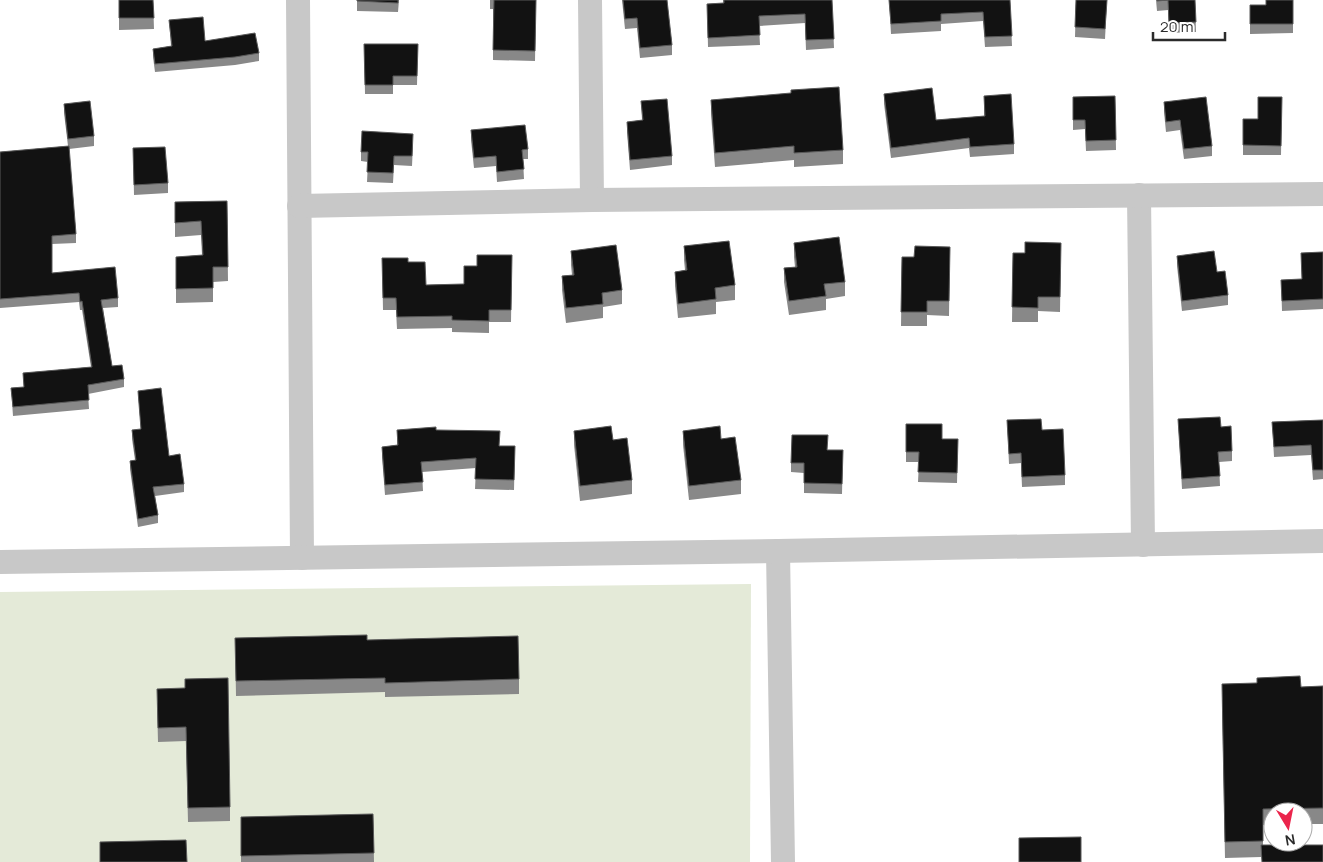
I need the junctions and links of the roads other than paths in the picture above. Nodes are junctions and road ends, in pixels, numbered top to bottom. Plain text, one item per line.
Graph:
1 (298, 0) edge
2 (590, 0) edge
3 (1323, 194) edge
4 (1139, 195) junction
5 (592, 200) junction
6 (299, 206) junction
7 (1323, 541) edge
8 (1142, 545) junction
9 (778, 551) junction
10 (302, 558) junction
11 (0, 562) edge
12 (783, 862) edge

1 - 6 street
2 - 5 street
3 - 4 street
4 - 5 street
4 - 8 street
5 - 6 street
6 - 10 street
7 - 8 street
8 - 9 street
9 - 10 street
9 - 12 street
10 - 11 street

